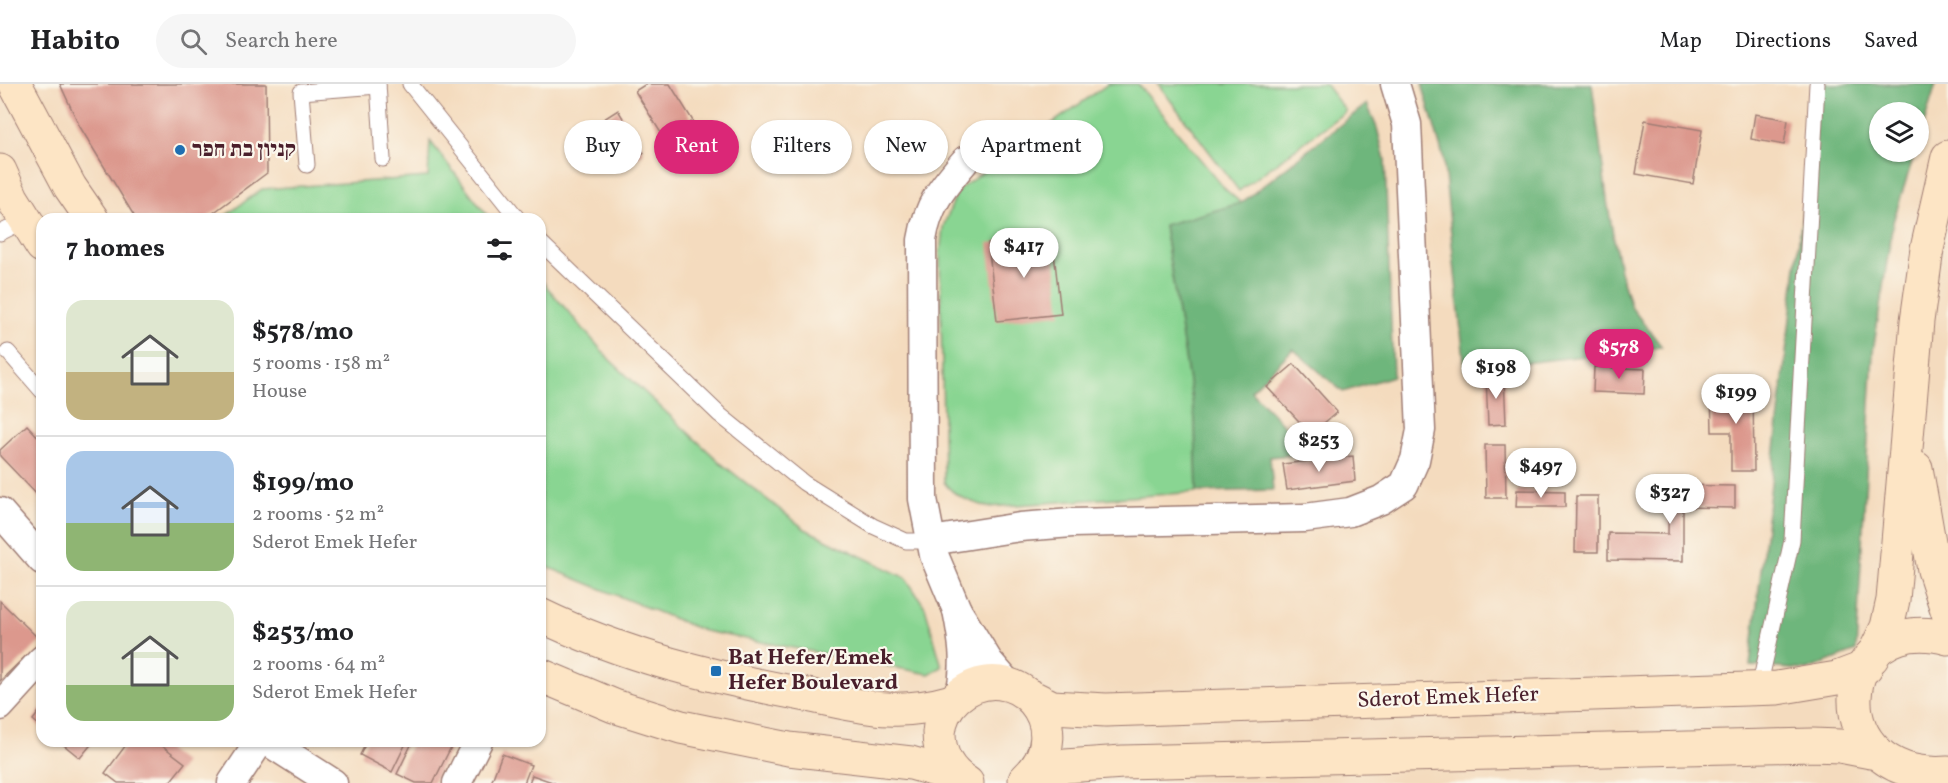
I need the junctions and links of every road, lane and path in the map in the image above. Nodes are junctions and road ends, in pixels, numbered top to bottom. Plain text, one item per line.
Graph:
1 (15, 84) edge
2 (410, 84) edge
3 (1395, 84) edge
4 (1817, 84) edge
5 (378, 85) edge
6 (1948, 157) edge
7 (382, 159) dead end
8 (307, 165) dead end
9 (960, 167) edge
10 (0, 171) edge
11 (88, 213) edge
12 (513, 213) edge
13 (23, 233) edge
14 (546, 248) edge
15 (8, 352) dead end
16 (36, 384) edge
17 (1909, 422) junction
18 (0, 512) edge
19 (931, 541) junction
20 (36, 553) edge
21 (957, 610) junction
22 (1948, 613) edge
23 (546, 618) edge
24 (1948, 638) edge
25 (1869, 663) junction
26 (36, 667) edge
27 (546, 678) edge
28 (1759, 688) junction
29 (1019, 691) junction
30 (956, 698) junction
31 (0, 706) edge
32 (256, 747) edge
33 (276, 747) edge
34 (475, 747) edge
35 (1880, 766) edge
36 (1948, 773) edge
37 (962, 780) edge
38 (1025, 780) edge
39 (232, 783) edge
40 (333, 783) edge
41 (458, 783) edge

1 - 11 street
2 - 12 lane
3 - 19 street
4 - 28 lane
5 - 7 lane
5 - 8 lane
6 - 17 street
9 - 19 street
10 - 13 street
14 - 19 lane
15 - 16 lane
17 - 22 street
17 - 25 street
18 - 20 street
19 - 21 street
21 - 29 street
21 - 30 street
23 - 30 street
24 - 25 street
25 - 28 street, Sderot Emek Hefer
25 - 35 street
26 - 31 street
27 - 37 street
28 - 29 street, Sderot Emek Hefer
29 - 30 street
29 - 38 street
30 - 37 street
32 - 39 street
33 - 40 street
34 - 41 street
35 - 36 street
35 - 38 street

